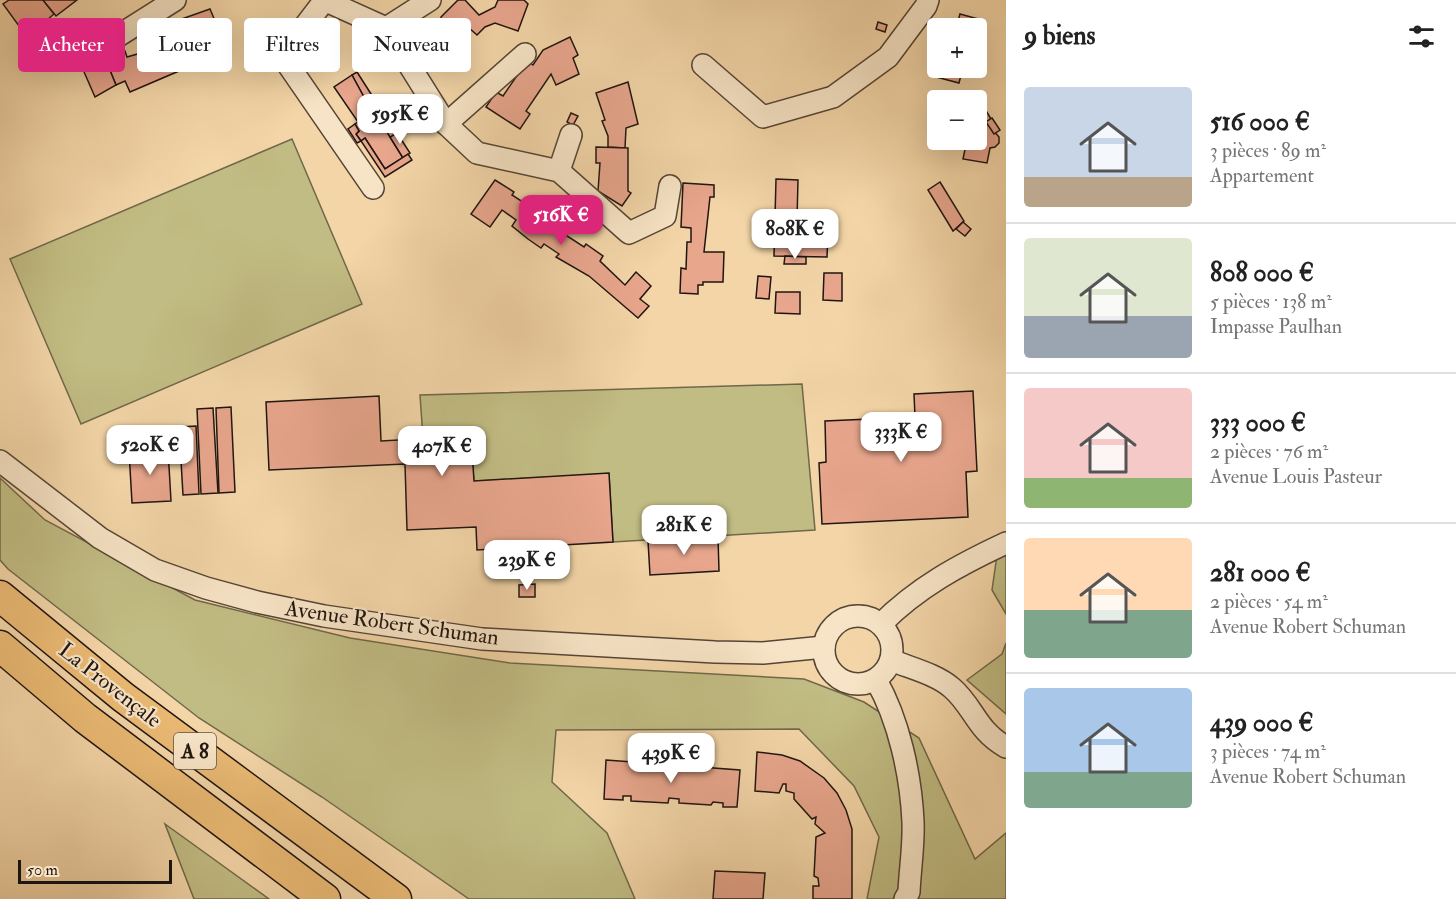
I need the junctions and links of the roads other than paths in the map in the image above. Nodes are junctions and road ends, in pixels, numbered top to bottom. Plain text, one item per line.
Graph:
1 (175, 0) edge
2 (324, 0) edge
3 (430, 0) edge
4 (928, 0) edge
5 (364, 18) edge
6 (402, 18) edge
7 (125, 32) edge
8 (525, 54) dead end
9 (703, 65) dead end
10 (414, 72) edge
11 (446, 124) junction
12 (571, 135) dead end
13 (559, 171) junction
14 (670, 186) dead end
15 (373, 188) dead end
16 (0, 461) edge
17 (1006, 543) edge
18 (0, 596) edge
19 (881, 624) junction
20 (0, 646) edge
21 (824, 647) junction
22 (891, 660) junction
23 (876, 680) junction
24 (1006, 747) edge
25 (325, 899) edge
26 (396, 899) edge
27 (906, 899) edge

1 - 7 street
2 - 5 street
2 - 15 street
3 - 6 street
4 - 9 street
8 - 11 street
10 - 11 street
11 - 13 street
12 - 13 street
13 - 14 street
16 - 21 street, Avenue Robert Schuman
17 - 19 street
18 - 26 highway, La Provençale / A 8
19 - 21 street
19 - 22 street
20 - 25 highway, La Provençale / A 8
21 - 23 street
22 - 23 street
22 - 24 street
23 - 27 street

